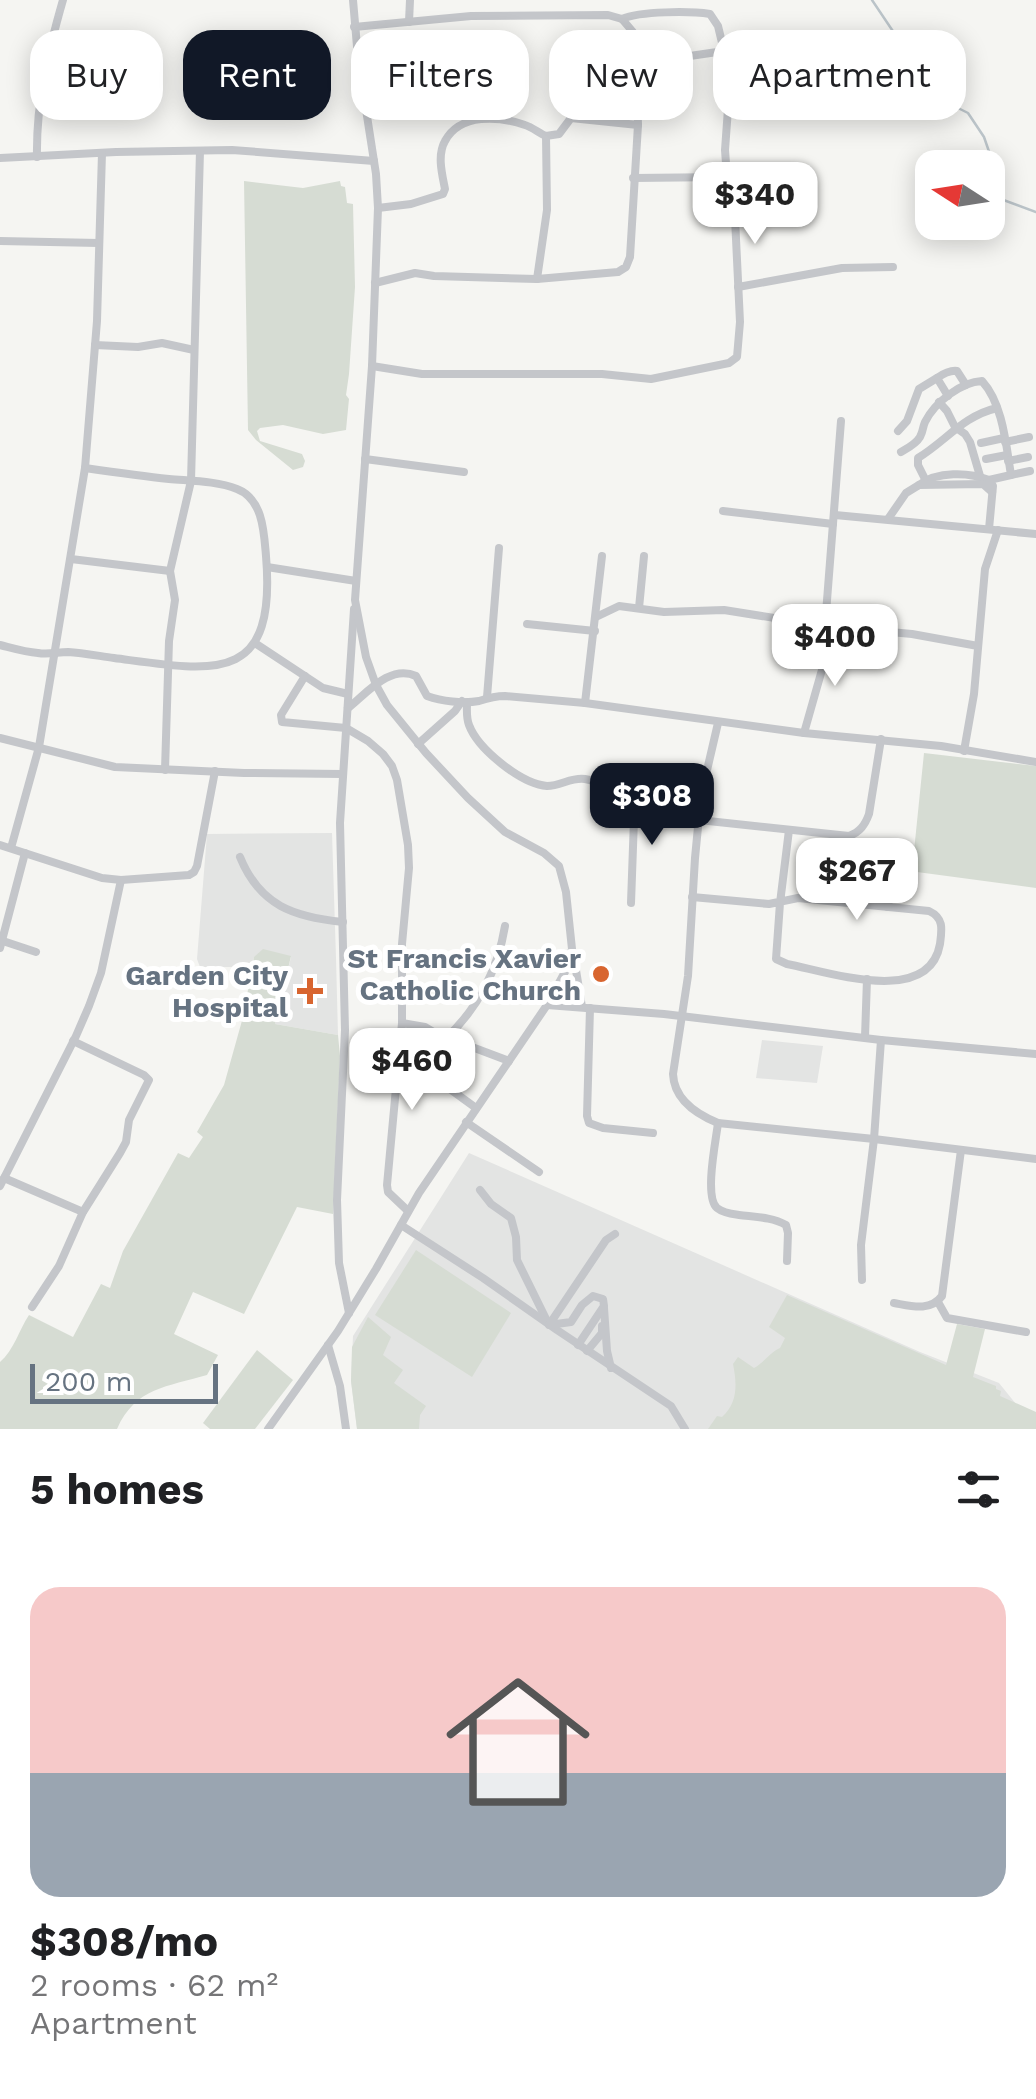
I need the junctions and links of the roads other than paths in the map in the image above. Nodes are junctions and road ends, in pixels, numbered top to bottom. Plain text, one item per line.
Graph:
1 (63, 0) edge
2 (353, 0) edge
3 (410, 0) edge
4 (622, 19) junction
5 (410, 22) junction
6 (354, 27) junction
7 (632, 30) edge
8 (719, 30) edge
9 (638, 120) edge
10 (728, 120) edge
11 (638, 124) junction
12 (546, 136) junction
13 (200, 151) junction
14 (102, 152) junction
15 (37, 157) junction
16 (0, 158) edge
17 (374, 161) junction
18 (727, 177) junction
19 (634, 178) junction
20 (378, 208) junction
21 (0, 241) edge
22 (99, 243) junction
23 (893, 267) dead end
24 (537, 279) junction
25 (375, 283) junction
26 (738, 287) junction
27 (95, 345) junction
28 (194, 350) junction
29 (372, 366) junction
30 (937, 378) junction
31 (966, 385) junction
32 (948, 396) junction
33 (939, 402) junction
34 (997, 408) junction
35 (841, 421) dead end
36 (956, 427) junction
37 (898, 431) dead end
38 (1029, 437) dead end
39 (1004, 440) junction
40 (981, 444) dead end
41 (911, 446) junction
42 (902, 452) dead end
43 (1028, 457) dead end
44 (918, 458) junction
45 (1008, 458) junction
46 (365, 459) junction
47 (986, 459) dead end
48 (86, 468) junction
49 (464, 472) dead end
50 (1030, 472) dead end
51 (1011, 475) junction
52 (985, 478) junction
53 (942, 480) junction
54 (191, 481) junction
55 (922, 482) junction
56 (992, 492) junction
57 (723, 512) dead end
58 (834, 519) junction
59 (888, 519) junction
60 (993, 529) junction
61 (1036, 534) edge
62 (499, 548) dead end
63 (602, 556) dead end
64 (644, 556) dead end
65 (70, 559) junction
66 (267, 567) junction
67 (170, 571) junction
68 (356, 580) junction
69 (355, 600) junction
70 (639, 608) junction
71 (596, 617) junction
72 (527, 624) dead end
73 (826, 626) junction
74 (841, 627) junction
75 (595, 631) junction
76 (255, 643) junction
77 (0, 645) edge
78 (978, 646) junction
79 (55, 653) junction
80 (168, 665) junction
81 (305, 676) junction
82 (376, 685) junction
83 (348, 694) junction
84 (487, 698) junction
85 (464, 702) junction
86 (585, 703) junction
87 (348, 708) junction
88 (718, 723) junction
89 (346, 728) junction
90 (804, 734) junction
91 (0, 738) edge
92 (882, 739) junction
93 (418, 744) junction
94 (39, 748) junction
95 (964, 751) junction
96 (1036, 762) edge
97 (164, 770) junction
98 (214, 771) junction
99 (342, 774) junction
100 (635, 791) junction
101 (701, 796) junction
102 (699, 820) junction
103 (789, 830) junction
104 (0, 844) edge
105 (11, 848) junction
106 (25, 853) junction
107 (240, 858) dead end
108 (892, 863) dead end
109 (121, 880) junction
110 (692, 896) junction
111 (632, 903) dead end
112 (780, 903) junction
113 (888, 907) junction
114 (342, 922) junction
115 (505, 926) dead end
116 (1, 943) edge
117 (572, 949) junction
118 (36, 952) dead end
119 (867, 979) junction
120 (547, 1004) junction
121 (586, 1008) junction
122 (681, 1016) junction
123 (402, 1023) junction
124 (865, 1037) junction
125 (445, 1039) junction
126 (881, 1040) junction
127 (74, 1041) junction
128 (400, 1052) junction
129 (1036, 1054) edge
130 (508, 1061) junction
131 (476, 1108) junction
132 (466, 1122) junction
133 (718, 1123) junction
134 (653, 1133) dead end
135 (874, 1139) junction
136 (960, 1150) junction
137 (1036, 1159) edge
138 (538, 1172) dead end
139 (2, 1182) edge
140 (480, 1190) dead end
141 (408, 1211) junction
142 (83, 1212) junction
143 (401, 1225) junction
144 (615, 1234) dead end
145 (787, 1261) dead end
146 (862, 1280) dead end
147 (938, 1302) junction
148 (894, 1303) dead end
149 (604, 1306) junction
150 (32, 1308) dead end
151 (348, 1313) junction
152 (570, 1322) junction
153 (549, 1325) junction
154 (1026, 1332) dead end
155 (563, 1334) junction
156 (578, 1345) junction
157 (328, 1346) junction
158 (587, 1351) junction
159 (611, 1368) junction
160 (268, 1429) edge
161 (346, 1429) edge
162 (685, 1429) edge

1 - 15 street
2 - 6 street
3 - 5 street
4 - 5 street
4 - 7 street
4 - 8 street
5 - 6 street
6 - 17 street
9 - 11 street
10 - 18 street
11 - 12 street
11 - 19 street
12 - 20 street
12 - 24 street
13 - 14 street
13 - 17 street
13 - 28 street
14 - 15 street
14 - 22 street
15 - 16 street
17 - 20 street
18 - 19 street
18 - 26 street
19 - 24 street
20 - 25 street
21 - 22 street
22 - 27 street
23 - 26 street
24 - 25 street
25 - 29 street
26 - 29 street
27 - 28 street
27 - 48 street
28 - 54 street
29 - 46 street
30 - 31 street
30 - 32 street
30 - 37 street
31 - 32 street
31 - 34 street
32 - 33 street
33 - 36 street
33 - 41 street
34 - 36 street
34 - 39 street
35 - 58 street
36 - 44 street
36 - 52 street
38 - 39 street
39 - 40 street
39 - 45 street
41 - 42 street
41 - 44 street
43 - 45 street
44 - 55 street
45 - 47 street
45 - 51 street
46 - 49 street
46 - 68 street
48 - 54 street
48 - 65 street
50 - 51 street
51 - 52 street
52 - 53 street
52 - 56 street
53 - 55 street
53 - 56 street
54 - 66 street
54 - 67 street
55 - 59 street
56 - 60 street
57 - 58 street
58 - 59 street
58 - 73 street
59 - 60 street
60 - 61 street
60 - 78 street
62 - 84 street
63 - 71 street
64 - 70 street
65 - 67 street
65 - 79 street
66 - 68 street
66 - 76 street
67 - 80 street
68 - 69 street
69 - 82 street
69 - 83 street
70 - 71 street
70 - 73 street
71 - 75 street
72 - 75 street
73 - 74 street
74 - 78 street
74 - 90 street
75 - 86 street
76 - 80 street
76 - 81 street
77 - 79 street
78 - 95 street
79 - 80 street
79 - 94 street
80 - 97 street
81 - 83 street
81 - 89 street
82 - 85 street
82 - 87 street
82 - 93 street
83 - 87 street
84 - 85 street
84 - 86 street
85 - 93 street
85 - 100 street
86 - 88 street
87 - 89 street
88 - 90 street
88 - 101 street
89 - 99 street
89 - 123 street
90 - 92 street
91 - 94 street
92 - 95 street
92 - 103 street
93 - 117 street
94 - 97 street
94 - 105 street
95 - 96 street
97 - 98 street
98 - 99 street
98 - 109 street
99 - 114 street
100 - 101 street
100 - 111 street
101 - 102 street
102 - 103 street
102 - 110 street
103 - 112 street
104 - 105 street
105 - 106 street
106 - 109 street
106 - 116 street
107 - 114 street
108 - 113 street
109 - 127 street
110 - 112 street
110 - 122 street
112 - 113 street
112 - 119 street
113 - 119 street
114 - 151 street
115 - 125 street
116 - 118 street
117 - 120 street
117 - 121 street
119 - 124 street
120 - 121 street
120 - 130 street
121 - 122 street
121 - 134 street
122 - 124 street
122 - 133 street
123 - 125 street
123 - 128 street
124 - 126 street
125 - 130 street
126 - 129 street
126 - 135 street
127 - 139 street
127 - 142 street
128 - 131 street
128 - 141 street
130 - 131 street
131 - 132 street
132 - 138 street
132 - 141 street
133 - 135 street
133 - 145 street
135 - 136 street
135 - 146 street
136 - 137 street
136 - 147 street
139 - 142 street
140 - 153 street
141 - 143 street
142 - 150 street
143 - 151 street
143 - 153 street
144 - 153 street
147 - 148 street
147 - 154 street
149 - 152 street
149 - 156 street
149 - 158 street
149 - 159 street
151 - 157 street
152 - 153 street
152 - 155 street
153 - 155 street
155 - 156 street
156 - 158 street
157 - 160 street
157 - 161 street
158 - 159 street
159 - 162 street

